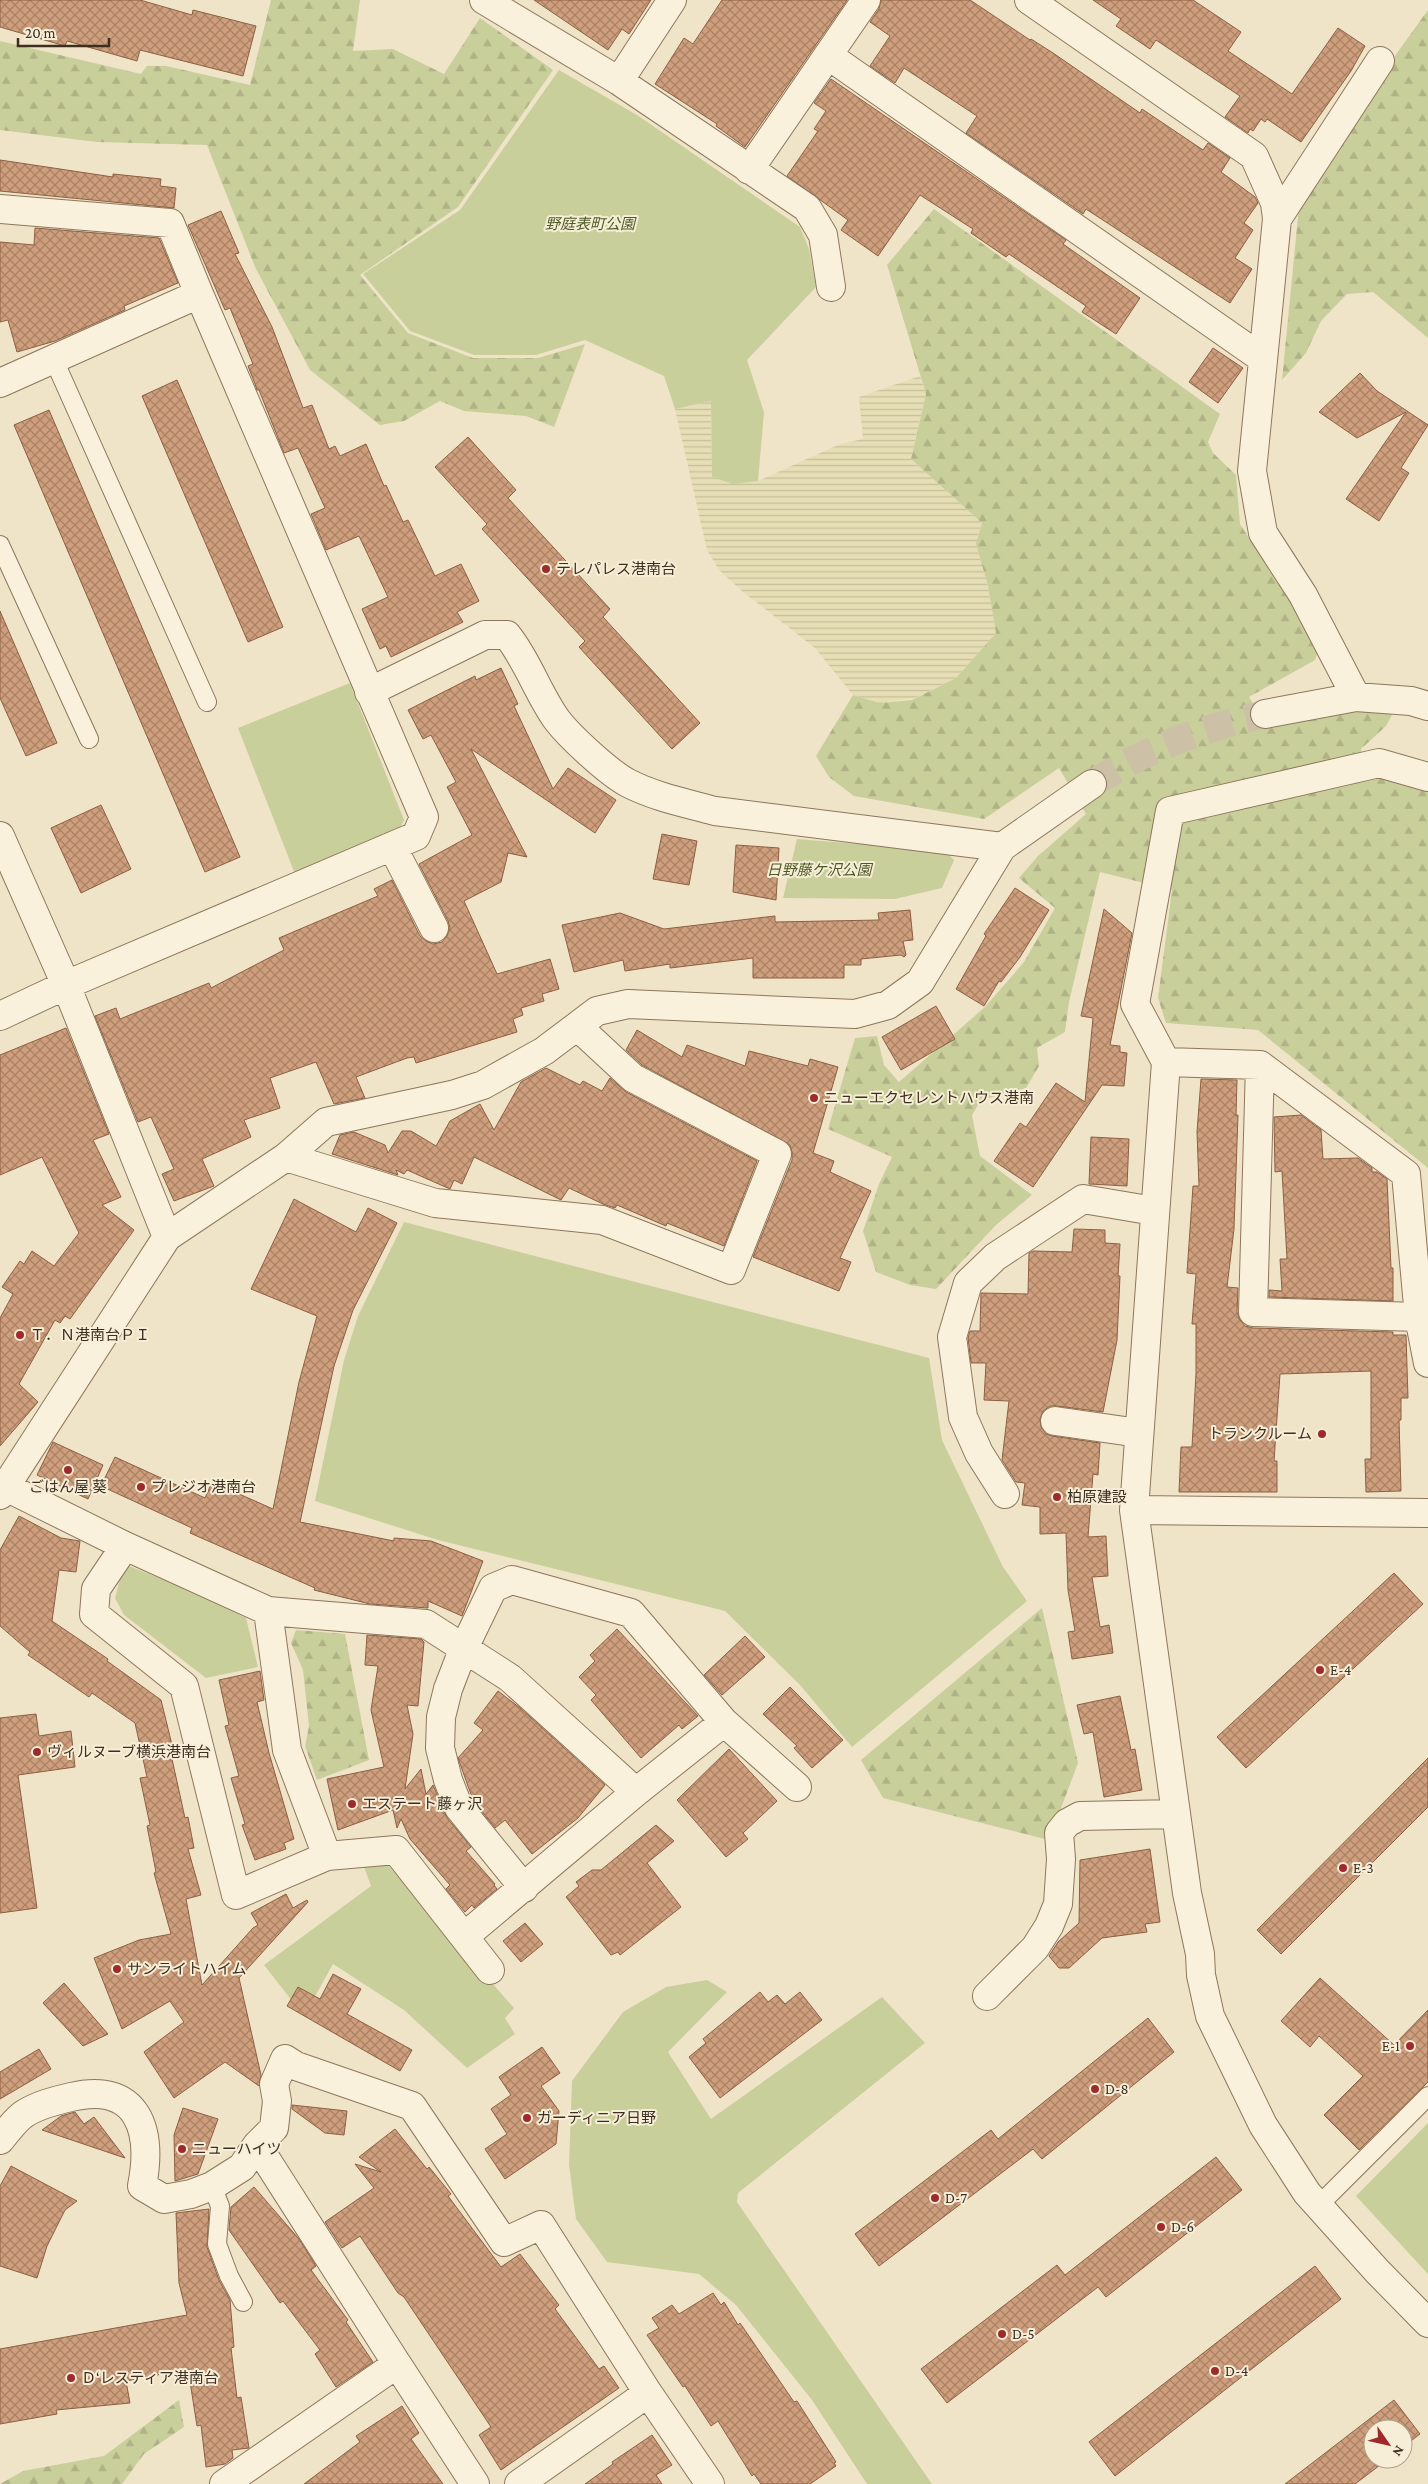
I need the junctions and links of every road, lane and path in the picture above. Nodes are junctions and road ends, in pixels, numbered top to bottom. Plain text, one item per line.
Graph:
1 (484, 0) edge
2 (672, 0) edge
3 (866, 0) edge
4 (1029, 0) edge
5 (829, 56) junction
6 (1380, 61) dead end
7 (620, 81) junction
8 (749, 170) junction
9 (0, 209) edge
10 (1277, 219) junction
11 (831, 287) dead end
12 (199, 294) junction
13 (1263, 359) junction
14 (54, 360) junction
15 (0, 383) edge
16 (0, 545) edge
17 (369, 692) junction
18 (1356, 698) junction
19 (207, 702) dead end
20 (1428, 706) edge
21 (1265, 714) tunnel mouth
22 (88, 739) dead end
23 (1428, 777) edge
24 (1092, 784) tunnel mouth
25 (0, 836) edge
26 (392, 846) junction
27 (1002, 847) junction
28 (434, 928) dead end
29 (66, 985) junction
30 (0, 1016) edge
31 (578, 1027) junction
32 (1166, 1062) junction
33 (1260, 1065) junction
34 (286, 1158) junction
35 (1154, 1211) junction
36 (167, 1237) junction
37 (1419, 1317) junction
38 (1428, 1363) edge
39 (1055, 1421) dead end
40 (1139, 1433) junction
41 (3, 1491) edge
42 (1005, 1494) dead end
43 (1134, 1510) junction
44 (1428, 1513) edge
45 (125, 1546) junction
46 (268, 1611) junction
47 (463, 1650) junction
48 (724, 1722) junction
49 (797, 1787) dead end
50 (636, 1792) junction
51 (1176, 1814) junction
52 (327, 1856) junction
53 (524, 1888) junction
54 (465, 1936) junction
55 (490, 1970) dead end
56 (988, 1996) dead end
57 (1428, 2096) edge
58 (0, 2140) edge
59 (257, 2145) junction
60 (212, 2186) junction
61 (1318, 2206) junction
62 (243, 2302) dead end
63 (1428, 2323) edge
64 (397, 2364) junction
65 (648, 2393) junction
66 (224, 2484) edge
67 (475, 2484) edge
68 (519, 2484) edge
69 (710, 2484) edge

1 - 7 street
2 - 7 street
3 - 5 street
4 - 10 street
5 - 8 street
5 - 13 street
6 - 10 street
7 - 8 street
8 - 11 street
9 - 12 street
10 - 13 street
12 - 14 street
12 - 17 street
13 - 18 street
14 - 15 street
14 - 19 lane
16 - 22 lane
17 - 26 street
17 - 27 street
18 - 20 street
18 - 21 street
23 - 32 street
24 - 27 street
25 - 29 street
26 - 28 street
26 - 29 street
27 - 31 street
29 - 30 street
29 - 36 street
31 - 34 street
31 - 34 street
32 - 33 street
32 - 35 street
33 - 37 street
33 - 37 street
34 - 36 street
35 - 40 street
35 - 42 street
36 - 41 street
37 - 38 street
39 - 40 street
40 - 43 street
41 - 45 street
43 - 44 street
43 - 51 street
45 - 46 street
45 - 52 street
46 - 47 street
46 - 52 street
47 - 48 street
47 - 50 street
47 - 53 street
48 - 49 street
48 - 50 street
50 - 53 street
51 - 56 street
51 - 61 street
52 - 54 street
53 - 54 street
54 - 55 street
57 - 61 lane
58 - 60 street
59 - 60 street
59 - 64 street
59 - 65 street
60 - 62 lane
61 - 63 street
64 - 66 street
64 - 67 street
65 - 68 street
65 - 69 street

